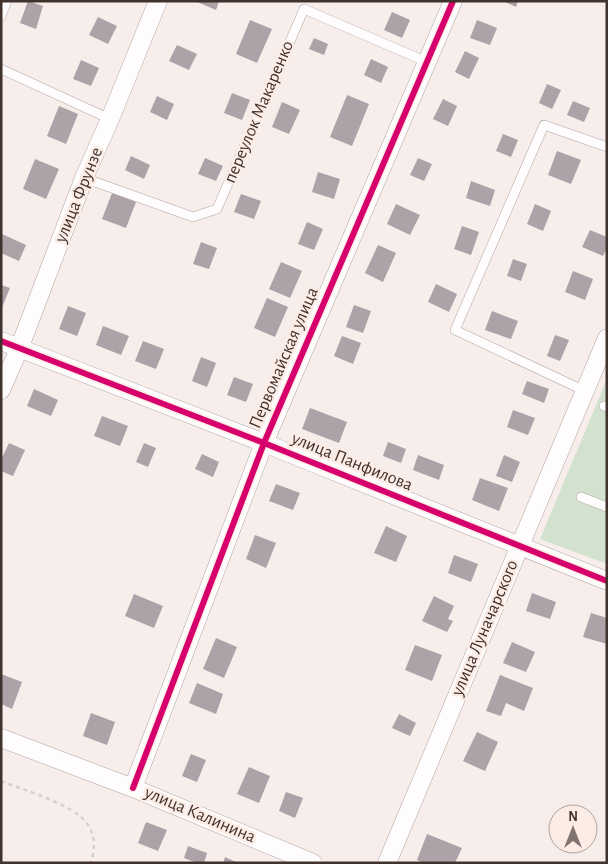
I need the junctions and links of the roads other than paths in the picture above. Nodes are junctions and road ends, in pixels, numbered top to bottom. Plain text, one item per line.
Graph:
1 (7, 1) edge
2 (158, 1) edge
3 (453, 1) edge
4 (1, 16) edge
5 (427, 62) junction
6 (1, 69) edge
7 (110, 119) junction
8 (607, 146) edge
9 (84, 178) junction
10 (607, 338) edge
11 (1, 342) edge
12 (19, 349) junction
13 (1, 390) edge
14 (585, 391) junction
15 (264, 443) junction
16 (581, 497) dead end
17 (607, 507) edge
18 (519, 545) junction
19 (607, 581) edge
20 (1, 738) edge
21 (133, 788) junction
22 (313, 863) edge
23 (387, 863) edge

1 - 4 lane
2 - 7 street, улица Фрунзе
3 - 5 street, Первомайская улица
5 - 9 lane, переулок Макаренко
5 - 15 street, Первомайская улица
6 - 7 lane
7 - 9 street, улица Фрунзе
8 - 14 lane
9 - 12 street, улица Фрунзе
10 - 14 street, улица Луначарского
11 - 12 street, улица Панфилова
12 - 13 street, улица Фрунзе
12 - 15 street, улица Панфилова
14 - 18 street, улица Луначарского
15 - 18 street, улица Панфилова
15 - 21 street, Первомайская улица
16 - 17 lane
18 - 19 street, улица Панфилова
18 - 23 street, улица Луначарского
20 - 21 street, улица Калинина
21 - 22 street, улица Калинина

